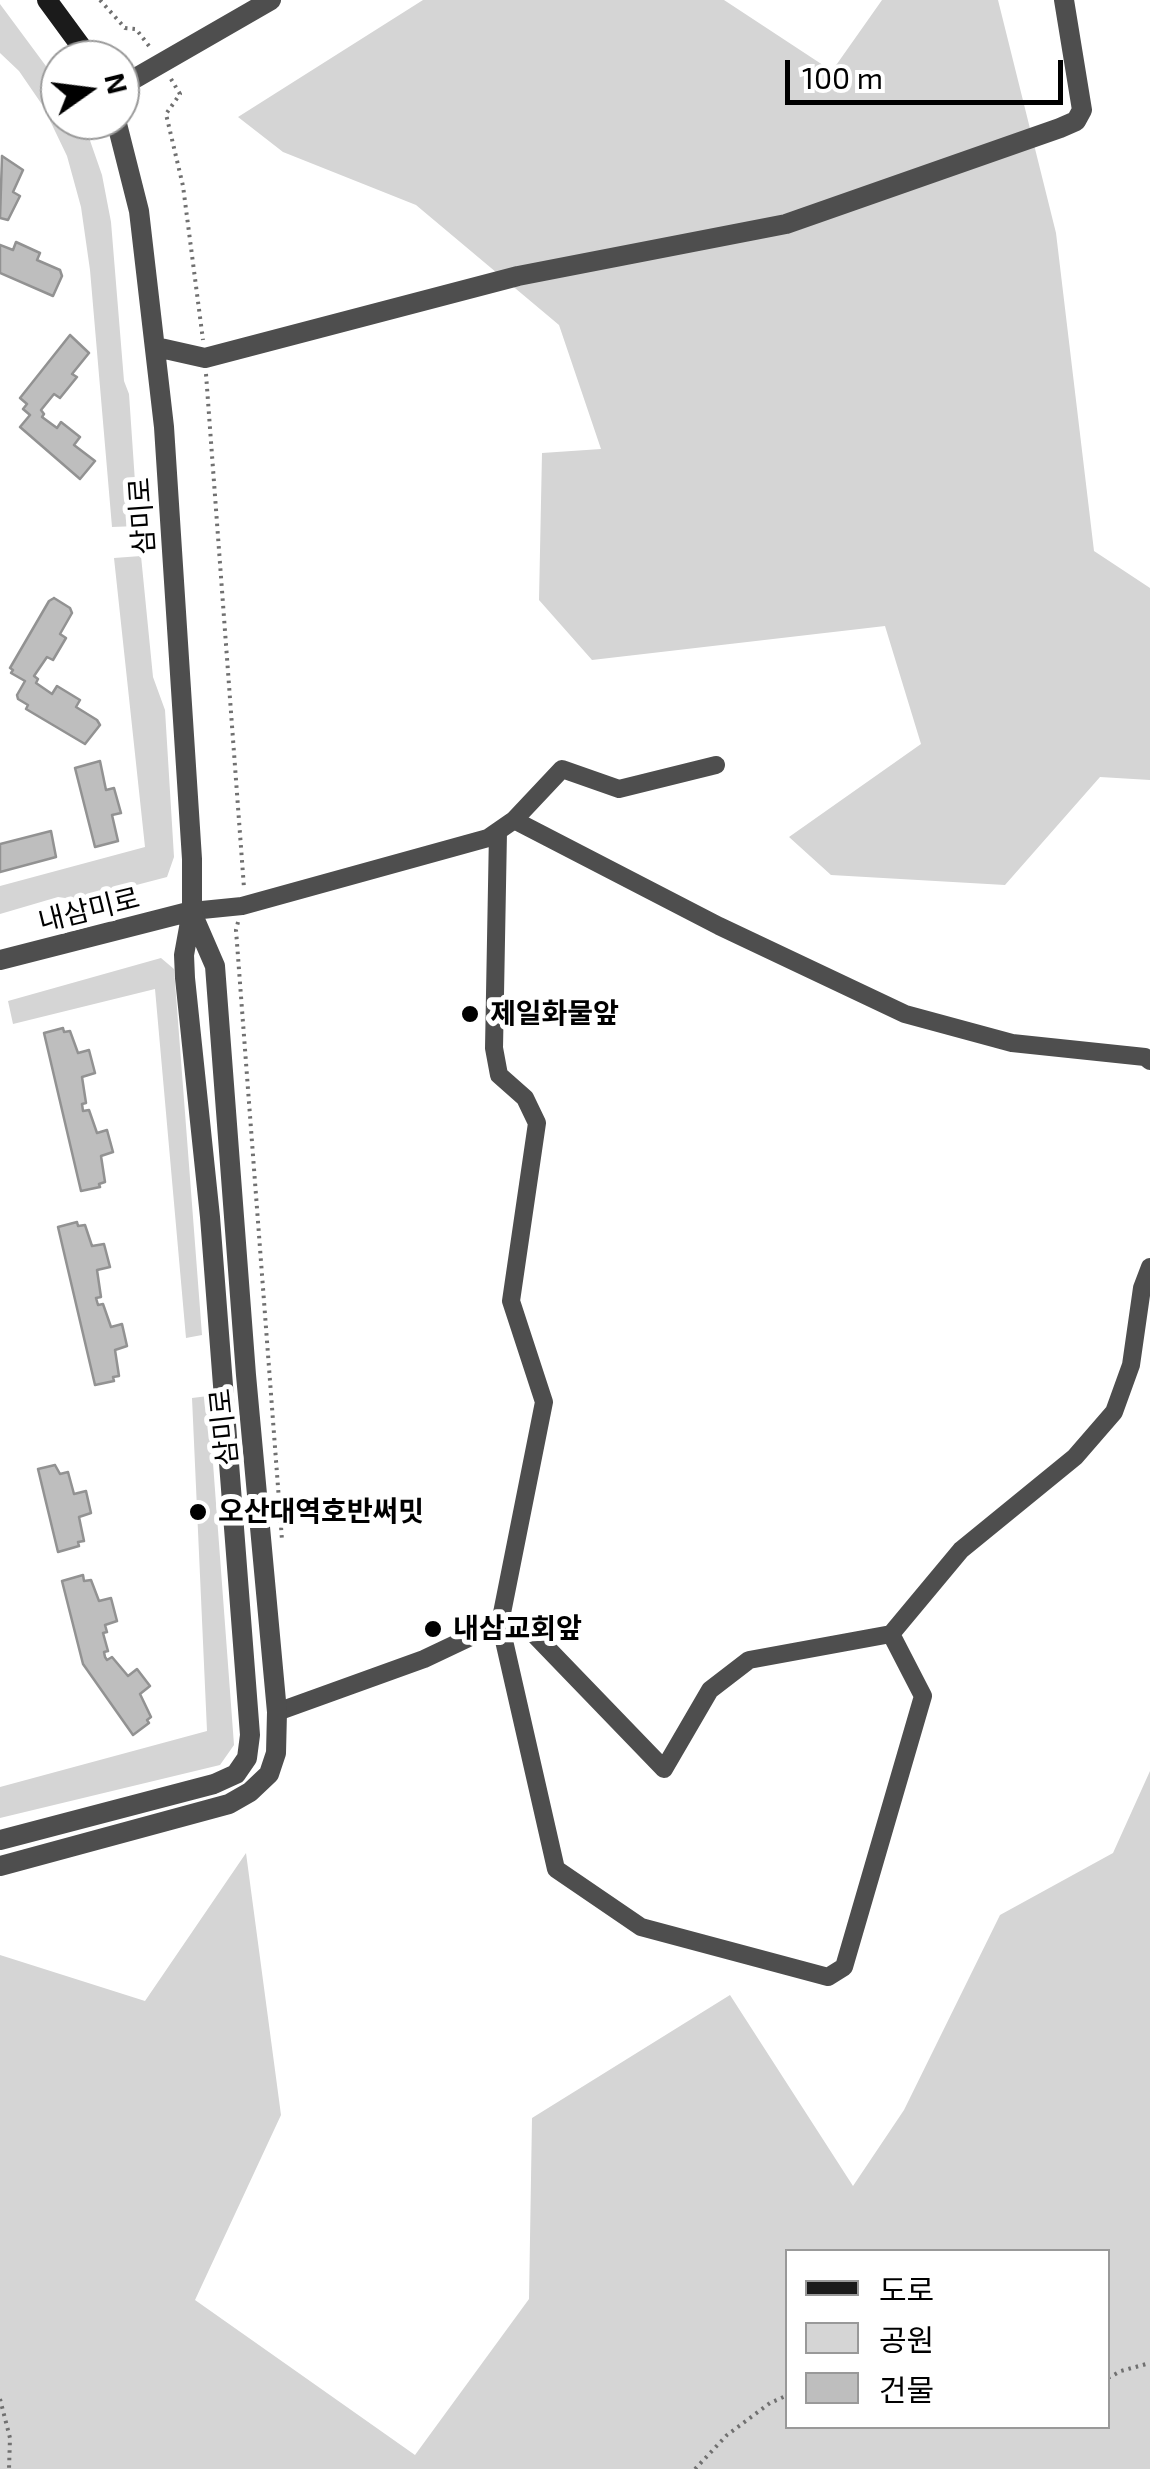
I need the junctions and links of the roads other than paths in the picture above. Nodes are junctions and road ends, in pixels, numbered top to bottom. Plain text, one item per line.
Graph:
1 (47, 0) edge
2 (271, 0) edge
3 (1064, 0) edge
4 (76, 40) edge
5 (140, 75) edge
6 (121, 140) edge
7 (156, 348) junction
8 (716, 765) dead end
9 (506, 826) junction
10 (192, 912) junction
11 (0, 960) edge
12 (1150, 1062) edge
13 (1150, 1267) edge
14 (500, 1623) junction
15 (891, 1634) junction
16 (276, 1712) junction
17 (0, 1840) edge
18 (0, 1866) edge

1 - 4 main road
2 - 5 street
3 - 7 street
6 - 7 street, 삼미로
7 - 10 street, 삼미로
8 - 9 street
9 - 10 street
9 - 12 street
9 - 14 street
10 - 11 street, 내삼미로
10 - 16 street, 삼미로
10 - 17 street, 삼미로
13 - 15 street
14 - 15 street
14 - 15 street
14 - 16 street
16 - 18 street, 삼미로

